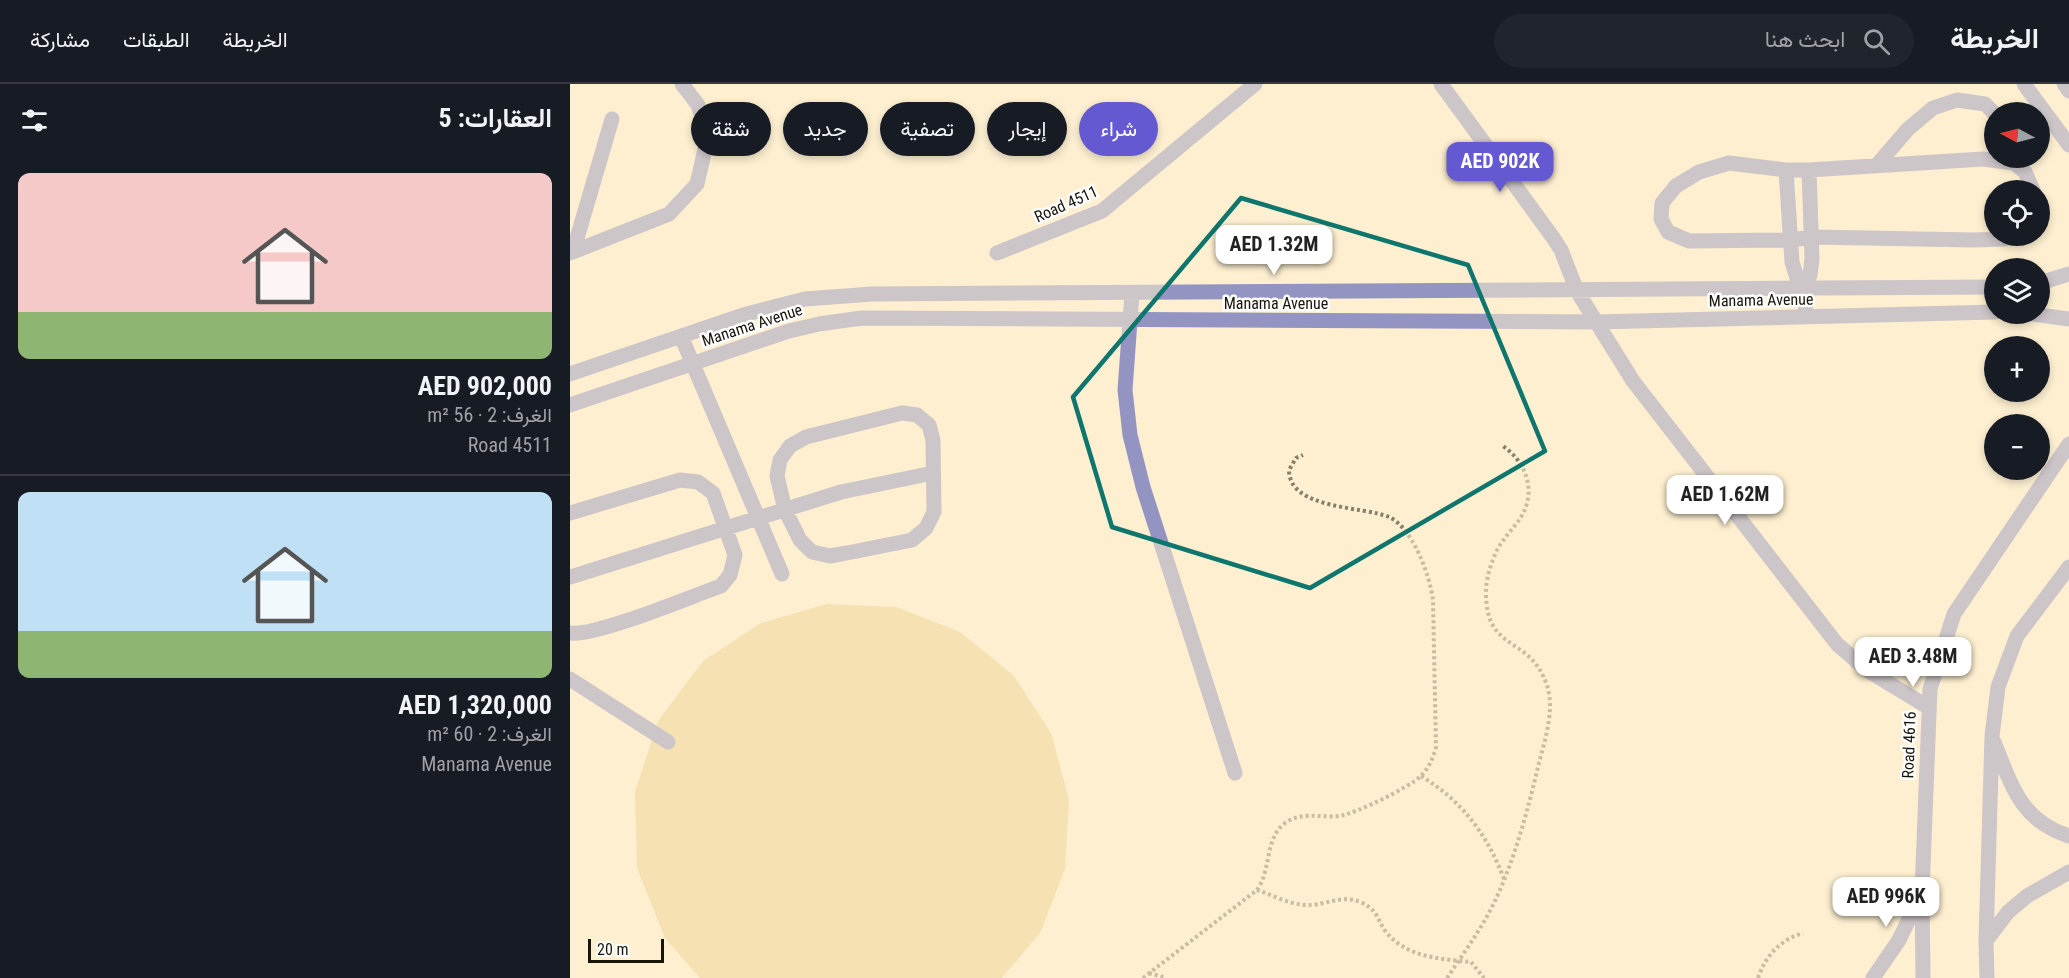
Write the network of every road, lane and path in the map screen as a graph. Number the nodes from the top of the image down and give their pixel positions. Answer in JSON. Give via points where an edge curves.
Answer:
{"nodes":[{"id":1,"x":682,"y":84,"type":"edge"},
{"id":2,"x":1255,"y":84,"type":"edge"},
{"id":3,"x":1441,"y":84,"type":"edge"},
{"id":4,"x":2024,"y":84,"type":"edge"},
{"id":5,"x":2064,"y":84,"type":"edge"},
{"id":6,"x":2069,"y":91,"type":"edge"},
{"id":7,"x":1984,"y":104,"type":"edge"},
{"id":8,"x":612,"y":119,"type":"dead end"},
{"id":9,"x":2069,"y":145,"type":"edge"},
{"id":10,"x":1984,"y":159,"type":"edge"},
{"id":11,"x":1876,"y":165,"type":"junction"},
{"id":12,"x":1786,"y":170,"type":"junction"},
{"id":13,"x":1809,"y":170,"type":"junction"},
{"id":14,"x":1812,"y":237,"type":"junction"},
{"id":15,"x":1792,"y":240,"type":"junction"},
{"id":16,"x":1984,"y":240,"type":"edge"},
{"id":17,"x":572,"y":252,"type":"edge"},
{"id":18,"x":996,"y":253,"type":"dead end"},
{"id":19,"x":2069,"y":274,"type":"edge"},
{"id":20,"x":2050,"y":280,"type":"edge"},
{"id":21,"x":1984,"y":287,"type":"edge"},
{"id":22,"x":1804,"y":289,"type":"junction"},
{"id":23,"x":1577,"y":291,"type":"junction"},
{"id":24,"x":1132,"y":293,"type":"junction"},
{"id":25,"x":1984,"y":312,"type":"edge"},
{"id":26,"x":1806,"y":317,"type":"junction"},
{"id":27,"x":2050,"y":317,"type":"edge"},
{"id":28,"x":1129,"y":320,"type":"junction"},
{"id":29,"x":2069,"y":320,"type":"edge"},
{"id":30,"x":1596,"y":322,"type":"junction"},
{"id":31,"x":681,"y":336,"type":"junction"},
{"id":32,"x":692,"y":364,"type":"junction"},
{"id":33,"x":570,"y":374,"type":"edge"},
{"id":34,"x":570,"y":405,"type":"edge"},
{"id":35,"x":2069,"y":444,"type":"edge"},
{"id":36,"x":1503,"y":446,"type":"dead end"},
{"id":37,"x":1303,"y":455,"type":"dead end"},
{"id":38,"x":933,"y":473,"type":"junction"},
{"id":39,"x":785,"y":510,"type":"junction"},
{"id":40,"x":570,"y":513,"type":"edge"},
{"id":41,"x":758,"y":518,"type":"junction"},
{"id":42,"x":726,"y":528,"type":"junction"},
{"id":43,"x":2069,"y":567,"type":"edge"},
{"id":44,"x":782,"y":574,"type":"dead end"},
{"id":45,"x":570,"y":577,"type":"edge"},
{"id":46,"x":570,"y":633,"type":"edge"},
{"id":47,"x":570,"y":679,"type":"edge"},
{"id":48,"x":1928,"y":707,"type":"junction"},
{"id":49,"x":1992,"y":736,"type":"junction"},
{"id":50,"x":668,"y":742,"type":"dead end"},
{"id":51,"x":1235,"y":773,"type":"dead end"},
{"id":52,"x":1421,"y":776,"type":"junction"},
{"id":53,"x":2069,"y":836,"type":"edge"},
{"id":54,"x":2069,"y":872,"type":"edge"},
{"id":55,"x":1504,"y":879,"type":"junction"},
{"id":56,"x":1257,"y":890,"type":"junction"},
{"id":57,"x":1922,"y":892,"type":"junction"},
{"id":58,"x":1803,"y":933,"type":"dead end"},
{"id":59,"x":1986,"y":941,"type":"junction"},
{"id":60,"x":1459,"y":961,"type":"junction"},
{"id":61,"x":1148,"y":973,"type":"junction"},
{"id":62,"x":1143,"y":978,"type":"edge"},
{"id":63,"x":1166,"y":978,"type":"edge"},
{"id":64,"x":1448,"y":978,"type":"edge"},
{"id":65,"x":1484,"y":978,"type":"edge"},
{"id":66,"x":1758,"y":978,"type":"edge"},
{"id":67,"x":1874,"y":978,"type":"edge"},
{"id":68,"x":1923,"y":978,"type":"edge"},
{"id":69,"x":1987,"y":978,"type":"edge"}],
"edges":[{"from":1,"to":17,"type":"street","via":[[698,105],[708,136],[697,184],[669,214]]},
{"from":2,"to":18,"type":"street","name":"Road 4511","via":[[1102,211]]},
{"from":3,"to":23,"type":"street","via":[[1554,238]]},
{"from":4,"to":9,"type":"street"},
{"from":5,"to":6,"type":"street"},
{"from":7,"to":11,"type":"street","via":[[1957,100],[1933,108]]},
{"from":8,"to":17,"type":"street"},
{"from":10,"to":11,"type":"street"},
{"from":11,"to":13,"type":"street"},
{"from":12,"to":13,"type":"street"},
{"from":12,"to":15,"type":"street"},
{"from":12,"to":15,"type":"street","via":[[1729,163],[1699,172],[1676,186],[1662,203],[1661,219],[1668,232],[1689,241]]},
{"from":13,"to":14,"type":"street"},
{"from":14,"to":15,"type":"street"},
{"from":14,"to":16,"type":"street"},
{"from":14,"to":22,"type":"street","via":[[1810,274]]},
{"from":15,"to":22,"type":"street","via":[[1792,262]]},
{"from":19,"to":20,"type":"street"},
{"from":21,"to":22,"type":"street","name":"Manama Avenue"},
{"from":22,"to":23,"type":"street","name":"Manama Avenue"},
{"from":22,"to":26,"type":"street"},
{"from":23,"to":24,"type":"street","name":"Manama Avenue"},
{"from":23,"to":30,"type":"street"},
{"from":24,"to":28,"type":"street"},
{"from":24,"to":31,"type":"street","name":"Manama Avenue","via":[[873,294],[805,299]]},
{"from":25,"to":26,"type":"street","name":"Manama Avenue"},
{"from":26,"to":30,"type":"street","name":"Manama Avenue"},
{"from":27,"to":29,"type":"street"},
{"from":28,"to":30,"type":"street","name":"Manama Avenue"},
{"from":28,"to":32,"type":"street","name":"Manama Avenue","via":[[862,318],[789,331]]},
{"from":28,"to":51,"type":"street","via":[[1125,390],[1130,435],[1143,487]]},
{"from":30,"to":48,"type":"street","via":[[1633,381],[1837,644],[1867,670]]},
{"from":31,"to":32,"type":"street"},
{"from":31,"to":33,"type":"street","name":"Manama Avenue"},
{"from":32,"to":34,"type":"street","name":"Manama Avenue"},
{"from":32,"to":41,"type":"street"},
{"from":35,"to":48,"type":"street","name":"Road 4616","via":[[1954,614]]},
{"from":36,"to":55,"type":"path","via":[[1519,459],[1529,491],[1522,515],[1492,561],[1487,609],[1499,635],[1538,666],[1550,705],[1530,800]]},
{"from":37,"to":52,"type":"path","via":[[1291,463],[1289,470],[1297,490],[1336,506],[1391,518],[1411,539],[1426,567],[1433,600],[1437,737],[1433,758]]},
{"from":38,"to":39,"type":"street","via":[[841,492]]},
{"from":38,"to":39,"type":"street","via":[[934,512],[926,528],[912,540],[830,556],[812,552],[800,540]]},
{"from":38,"to":39,"type":"street","via":[[929,425],[917,415],[902,413],[807,437],[790,446],[780,460],[777,476]]},
{"from":39,"to":41,"type":"street"},
{"from":40,"to":42,"type":"street","via":[[680,480],[698,482],[713,493]]},
{"from":41,"to":42,"type":"street"},
{"from":41,"to":44,"type":"street"},
{"from":42,"to":45,"type":"street"},
{"from":42,"to":46,"type":"street","via":[[735,555],[730,575],[721,586],[621,622]]},
{"from":43,"to":49,"type":"street","via":[[2017,636],[1998,687]]},
{"from":47,"to":50,"type":"street"},
{"from":48,"to":57,"type":"street","name":"Road 4616"},
{"from":49,"to":53,"type":"street","via":[[2027,812],[2052,831]]},
{"from":49,"to":59,"type":"street"},
{"from":52,"to":55,"type":"path","via":[[1468,813],[1496,856]]},
{"from":52,"to":56,"type":"path","via":[[1353,813],[1331,817],[1306,815],[1286,823],[1272,840],[1266,873]]},
{"from":54,"to":59,"type":"street","via":[[2021,901]]},
{"from":55,"to":60,"type":"path"},
{"from":56,"to":60,"type":"path","via":[[1306,905],[1337,899],[1360,902],[1377,914],[1386,931],[1408,949]]},
{"from":56,"to":61,"type":"path"},
{"from":57,"to":67,"type":"street","via":[[1899,940]]},
{"from":57,"to":68,"type":"street","name":"Road 4616"},
{"from":58,"to":66,"type":"path","via":[[1775,948]]},
{"from":59,"to":69,"type":"street"},
{"from":60,"to":64,"type":"path"},
{"from":60,"to":65,"type":"path","via":[[1472,962]]},
{"from":61,"to":62,"type":"path"},
{"from":61,"to":63,"type":"path"}]}
